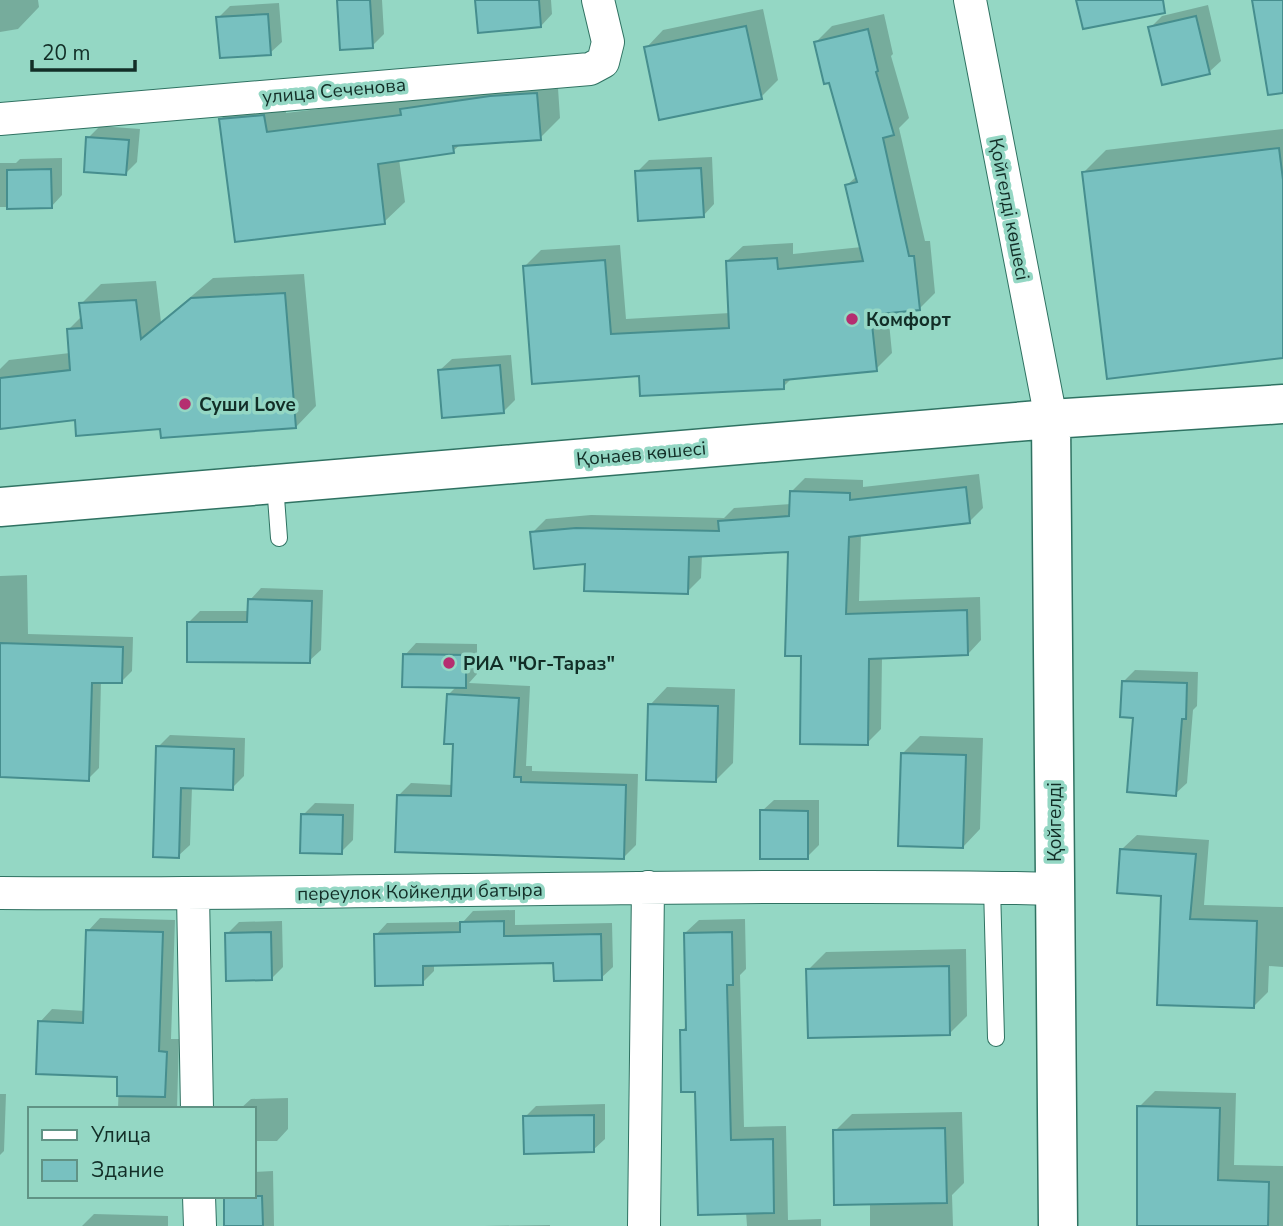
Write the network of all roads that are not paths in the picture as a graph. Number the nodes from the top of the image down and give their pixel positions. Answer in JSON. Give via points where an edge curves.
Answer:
{"nodes":[{"id":1,"x":598,"y":0,"type":"edge"},
{"id":2,"x":970,"y":0,"type":"edge"},
{"id":3,"x":0,"y":119,"type":"edge"},
{"id":4,"x":1283,"y":404,"type":"edge"},
{"id":5,"x":1051,"y":419,"type":"junction"},
{"id":6,"x":275,"y":484,"type":"junction"},
{"id":7,"x":0,"y":507,"type":"edge"},
{"id":8,"x":279,"y":538,"type":"dead end"},
{"id":9,"x":648,"y":887,"type":"junction"},
{"id":10,"x":992,"y":887,"type":"junction"},
{"id":11,"x":1054,"y":889,"type":"junction"},
{"id":12,"x":0,"y":893,"type":"edge"},
{"id":13,"x":193,"y":895,"type":"junction"},
{"id":14,"x":996,"y":1038,"type":"dead end"},
{"id":15,"x":197,"y":1107,"type":"edge"},
{"id":16,"x":199,"y":1198,"type":"edge"},
{"id":17,"x":200,"y":1226,"type":"edge"},
{"id":18,"x":645,"y":1226,"type":"edge"},
{"id":19,"x":1058,"y":1226,"type":"edge"}],
"edges":[{"from":1,"to":3,"type":"street","name":"улица Сеченова","via":[[608,42],[603,62],[590,69]]},
{"from":2,"to":5,"type":"street","name":"Қойгелді көшесі"},
{"from":4,"to":5,"type":"main road","name":"Қонаев көшесі"},
{"from":5,"to":6,"type":"main road","name":"Қонаев көшесі"},
{"from":5,"to":11,"type":"main road","name":"Қойгелді"},
{"from":6,"to":7,"type":"main road","name":"Қонаев көшесі"},
{"from":6,"to":8,"type":"lane"},
{"from":9,"to":10,"type":"street","name":"переулок Койкелди батыра"},
{"from":9,"to":13,"type":"street","name":"переулок Койкелди батыра"},
{"from":9,"to":18,"type":"street"},
{"from":10,"to":11,"type":"street","name":"переулок Койкелди батыра"},
{"from":10,"to":14,"type":"lane"},
{"from":11,"to":19,"type":"main road","name":"Қойгелді"},
{"from":12,"to":13,"type":"street","name":"переулок Койкелди батыра"},
{"from":13,"to":15,"type":"street"},
{"from":16,"to":17,"type":"street"}]}
